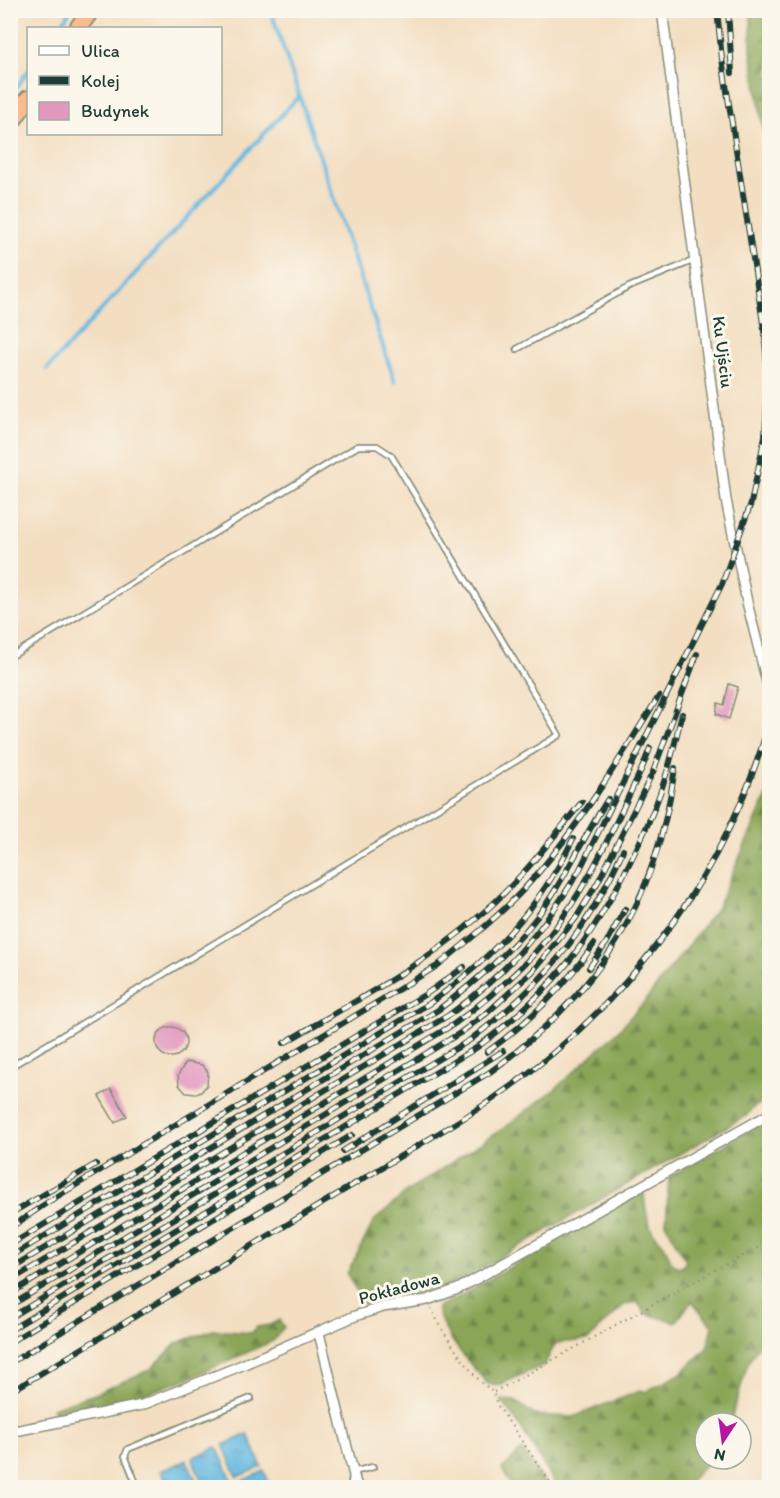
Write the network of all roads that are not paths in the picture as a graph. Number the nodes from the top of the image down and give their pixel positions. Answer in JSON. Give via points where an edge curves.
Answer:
{"nodes":[{"id":1,"x":91,"y":10,"type":"edge"},
{"id":2,"x":662,"y":10,"type":"edge"},
{"id":3,"x":79,"y":27,"type":"edge"},
{"id":4,"x":27,"y":100,"type":"edge"},
{"id":5,"x":10,"y":124,"type":"edge"},
{"id":6,"x":695,"y":260,"type":"junction"},
{"id":7,"x":517,"y":350,"type":"dead end"},
{"id":8,"x":10,"y":657,"type":"edge"},
{"id":9,"x":770,"y":694,"type":"edge"},
{"id":10,"x":10,"y":1067,"type":"edge"},
{"id":11,"x":770,"y":1114,"type":"edge"},
{"id":12,"x":319,"y":1334,"type":"junction"},
{"id":13,"x":251,"y":1398,"type":"dead end"},
{"id":14,"x":10,"y":1432,"type":"edge"},
{"id":15,"x":373,"y":1467,"type":"dead end"},
{"id":16,"x":353,"y":1472,"type":"junction"},
{"id":17,"x":138,"y":1488,"type":"edge"},
{"id":18,"x":350,"y":1488,"type":"edge"},
{"id":19,"x":357,"y":1488,"type":"edge"}],
"edges":[{"from":1,"to":3,"type":"highway"},
{"from":2,"to":6,"type":"street","name":"Ku Ujściu"},
{"from":4,"to":5,"type":"highway"},
{"from":6,"to":7,"type":"lane","via":[[629,287]]},
{"from":6,"to":9,"type":"street","name":"Ku Ujściu","via":[[726,500]]},
{"from":8,"to":10,"type":"lane","via":[[357,446],[376,446],[391,455],[559,735]]},
{"from":11,"to":12,"type":"street","name":"Pokładowa","via":[[458,1289],[427,1300],[383,1306]]},
{"from":12,"to":14,"type":"street","name":"Pokładowa","via":[[142,1405]]},
{"from":12,"to":16,"type":"street"},
{"from":13,"to":17,"type":"lane","via":[[128,1449],[125,1456]]},
{"from":15,"to":16,"type":"lane"},
{"from":16,"to":18,"type":"lane"},
{"from":16,"to":19,"type":"street"}]}
